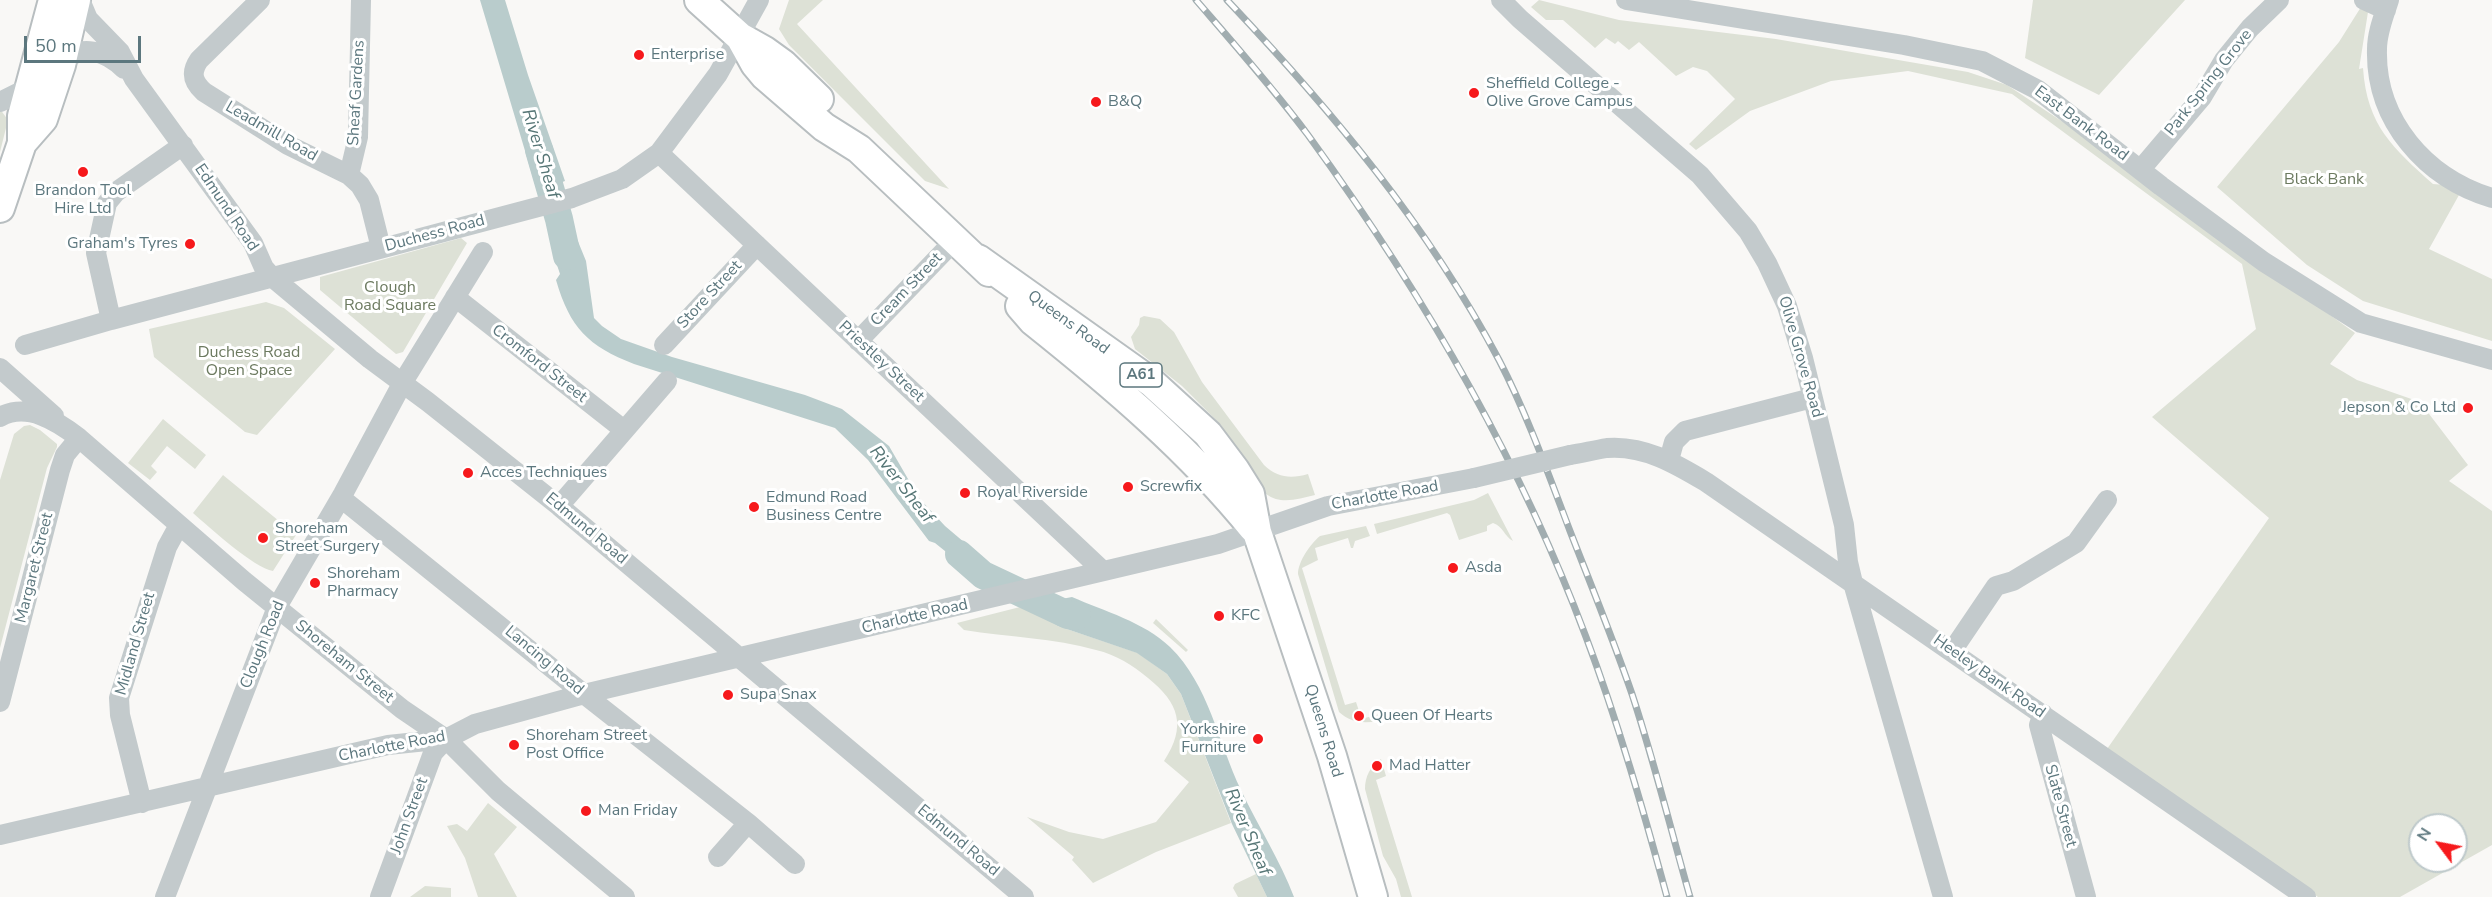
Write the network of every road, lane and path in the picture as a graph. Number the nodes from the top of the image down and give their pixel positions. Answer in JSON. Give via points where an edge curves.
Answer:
{"nodes":[{"id":1,"x":53,"y":0,"type":"edge"},
{"id":2,"x":78,"y":0,"type":"edge"},
{"id":3,"x":260,"y":0,"type":"edge"},
{"id":4,"x":361,"y":0,"type":"edge"},
{"id":5,"x":699,"y":0,"type":"edge"},
{"id":6,"x":759,"y":0,"type":"edge"},
{"id":7,"x":1501,"y":0,"type":"edge"},
{"id":8,"x":1515,"y":0,"type":"edge"},
{"id":9,"x":1626,"y":0,"type":"edge"},
{"id":10,"x":2279,"y":0,"type":"edge"},
{"id":11,"x":2364,"y":0,"type":"edge"},
{"id":12,"x":2388,"y":5,"type":"edge"},
{"id":13,"x":1520,"y":19,"type":"junction"},
{"id":14,"x":740,"y":37,"type":"junction"},
{"id":15,"x":61,"y":65,"type":"junction"},
{"id":16,"x":134,"y":79,"type":"junction"},
{"id":17,"x":30,"y":87,"type":"junction"},
{"id":18,"x":0,"y":102,"type":"edge"},
{"id":19,"x":22,"y":143,"type":"junction"},
{"id":20,"x":183,"y":145,"type":"junction"},
{"id":21,"x":659,"y":153,"type":"junction"},
{"id":22,"x":2141,"y":169,"type":"junction"},
{"id":23,"x":350,"y":175,"type":"junction"},
{"id":24,"x":2492,"y":198,"type":"edge"},
{"id":25,"x":0,"y":208,"type":"edge"},
{"id":26,"x":956,"y":239,"type":"junction"},
{"id":27,"x":757,"y":245,"type":"junction"},
{"id":28,"x":381,"y":248,"type":"junction"},
{"id":29,"x":483,"y":252,"type":"dead end"},
{"id":30,"x":272,"y":277,"type":"junction"},
{"id":31,"x":454,"y":297,"type":"junction"},
{"id":32,"x":111,"y":320,"type":"junction"},
{"id":33,"x":858,"y":340,"type":"junction"},
{"id":34,"x":25,"y":345,"type":"dead end"},
{"id":35,"x":664,"y":345,"type":"dead end"},
{"id":36,"x":2492,"y":360,"type":"edge"},
{"id":37,"x":0,"y":368,"type":"edge"},
{"id":38,"x":667,"y":381,"type":"dead end"},
{"id":39,"x":403,"y":382,"type":"junction"},
{"id":40,"x":1812,"y":398,"type":"junction"},
{"id":41,"x":0,"y":417,"type":"edge"},
{"id":42,"x":63,"y":426,"type":"junction"},
{"id":43,"x":624,"y":430,"type":"junction"},
{"id":44,"x":79,"y":438,"type":"junction"},
{"id":45,"x":1669,"y":460,"type":"junction"},
{"id":46,"x":341,"y":498,"type":"junction"},
{"id":47,"x":2106,"y":500,"type":"dead end"},
{"id":48,"x":559,"y":506,"type":"junction"},
{"id":49,"x":179,"y":525,"type":"junction"},
{"id":50,"x":1257,"y":532,"type":"junction"},
{"id":51,"x":1103,"y":571,"type":"junction"},
{"id":52,"x":1853,"y":583,"type":"junction"},
{"id":53,"x":277,"y":607,"type":"junction"},
{"id":54,"x":1897,"y":613,"type":"junction"},
{"id":55,"x":1869,"y":641,"type":"junction"},
{"id":56,"x":1952,"y":651,"type":"junction"},
{"id":57,"x":741,"y":658,"type":"junction"},
{"id":58,"x":584,"y":694,"type":"junction"},
{"id":59,"x":0,"y":702,"type":"edge"},
{"id":60,"x":2043,"y":714,"type":"junction"},
{"id":61,"x":446,"y":739,"type":"junction"},
{"id":62,"x":206,"y":789,"type":"junction"},
{"id":63,"x":142,"y":803,"type":"junction"},
{"id":64,"x":748,"y":823,"type":"junction"},
{"id":65,"x":0,"y":835,"type":"edge"},
{"id":66,"x":718,"y":857,"type":"dead end"},
{"id":67,"x":795,"y":864,"type":"dead end"},
{"id":68,"x":169,"y":896,"type":"edge"},
{"id":69,"x":380,"y":897,"type":"edge"},
{"id":70,"x":625,"y":897,"type":"edge"},
{"id":71,"x":1024,"y":897,"type":"edge"},
{"id":72,"x":1373,"y":897,"type":"edge"},
{"id":73,"x":1943,"y":897,"type":"edge"},
{"id":74,"x":2086,"y":897,"type":"edge"},
{"id":75,"x":2306,"y":897,"type":"edge"}],
"edges":[{"from":1,"to":17,"type":"highway"},
{"from":2,"to":15,"type":"highway"},
{"from":2,"to":16,"type":"street","name":"Edmund Road","via":[[88,19],[120,52]]},
{"from":3,"to":23,"type":"street","name":"Leadmill Road","via":[[199,60],[193,72],[196,85],[288,145]]},
{"from":4,"to":23,"type":"street","name":"Sheaf Gardens","via":[[358,136]]},
{"from":5,"to":14,"type":"highway","name":"Queens Road","number":"A61"},
{"from":6,"to":14,"type":"street","name":"Duchess Road"},
{"from":7,"to":13,"type":"street","name":"Olive Grove Road"},
{"from":8,"to":13,"type":"street"},
{"from":9,"to":22,"type":"street","name":"East Bank Road","via":[[1982,61],[2038,90]]},
{"from":10,"to":22,"type":"street","name":"Park Spring Grove","via":[[2250,28],[2224,60],[2202,97]]},
{"from":11,"to":12,"type":"street"},
{"from":12,"to":24,"type":"street","via":[[2379,27],[2378,70],[2382,96],[2398,130],[2429,164],[2458,186]]},
{"from":13,"to":40,"type":"street","name":"Olive Grove Road","via":[[1700,175],[1748,231],[1787,306]]},
{"from":14,"to":21,"type":"street","name":"Duchess Road","via":[[718,74]]},
{"from":14,"to":26,"type":"highway","name":"Queens Road","number":"A61","via":[[783,64],[838,117],[859,149]]},
{"from":15,"to":16,"type":"street","name":"Edmund Road","via":[[78,53],[98,51],[113,58]]},
{"from":15,"to":19,"type":"highway","via":[[43,118]]},
{"from":16,"to":20,"type":"street","name":"Edmund Road"},
{"from":17,"to":18,"type":"street"},
{"from":17,"to":19,"type":"highway","via":[[22,116]]},
{"from":19,"to":25,"type":"highway"},
{"from":20,"to":30,"type":"street","name":"Edmund Road","via":[[254,243]]},
{"from":20,"to":32,"type":"street","via":[[116,192],[107,203],[96,253]]},
{"from":21,"to":27,"type":"street","name":"Priestley Street"},
{"from":21,"to":28,"type":"street","name":"Duchess Road","via":[[622,178],[572,198]]},
{"from":22,"to":36,"type":"street","name":"East Bank Road","via":[[2264,262],[2361,323]]},
{"from":23,"to":28,"type":"street","via":[[369,200]]},
{"from":26,"to":33,"type":"street","name":"Cream Street"},
{"from":26,"to":50,"type":"highway","name":"Queens Road","number":"A61","via":[[978,259],[1150,382],[1208,434],[1250,494]]},
{"from":27,"to":33,"type":"street","name":"Priestley Street"},
{"from":27,"to":35,"type":"street","name":"Store Street"},
{"from":28,"to":30,"type":"street","name":"Duchess Road"},
{"from":29,"to":31,"type":"street","name":"Clough Road"},
{"from":30,"to":32,"type":"street","name":"Duchess Road"},
{"from":30,"to":39,"type":"street","name":"Edmund Road"},
{"from":31,"to":39,"type":"street","name":"Clough Road"},
{"from":31,"to":43,"type":"street","name":"Cromford Street"},
{"from":32,"to":34,"type":"street","name":"Duchess Road"},
{"from":33,"to":51,"type":"street","name":"Priestley Street"},
{"from":37,"to":42,"type":"street","name":"Shoreham Street"},
{"from":38,"to":43,"type":"street"},
{"from":39,"to":46,"type":"street","name":"Clough Road"},
{"from":39,"to":48,"type":"street","name":"Edmund Road"},
{"from":40,"to":45,"type":"street","via":[[1685,431],[1674,442]]},
{"from":40,"to":52,"type":"street","name":"Olive Grove Road","via":[[1844,525]]},
{"from":41,"to":42,"type":"street","name":"Shoreham Street","via":[[8,412],[26,411]]},
{"from":42,"to":44,"type":"street","name":"Shoreham Street"},
{"from":43,"to":48,"type":"street"},
{"from":44,"to":49,"type":"street","name":"Shoreham Street"},
{"from":44,"to":59,"type":"street","name":"Margaret Street","via":[[65,455],[60,470]]},
{"from":45,"to":50,"type":"street","name":"Charlotte Road","bridge":true,"via":[[1616,448],[1570,455],[1328,506]]},
{"from":45,"to":52,"type":"street","name":"Heeley Bank Road"},
{"from":46,"to":53,"type":"street","name":"Clough Road"},
{"from":46,"to":58,"type":"street","name":"Lancing Road"},
{"from":47,"to":56,"type":"street","via":[[2076,543],[2013,581],[1996,586]]},
{"from":48,"to":57,"type":"street","name":"Edmund Road"},
{"from":49,"to":53,"type":"street","name":"Shoreham Street"},
{"from":49,"to":63,"type":"street","name":"Midland Street","via":[[167,547],[119,698]]},
{"from":50,"to":51,"type":"street","name":"Charlotte Road"},
{"from":50,"to":72,"type":"highway","name":"Queens Road","number":"A61","via":[[1325,735]]},
{"from":51,"to":57,"type":"street","name":"Charlotte Road"},
{"from":52,"to":54,"type":"street","name":"Heeley Bank Road"},
{"from":52,"to":55,"type":"street","name":"Olive Grove Road"},
{"from":53,"to":61,"type":"street","name":"Shoreham Street","via":[[402,709]]},
{"from":53,"to":62,"type":"street","name":"Clough Road"},
{"from":54,"to":55,"type":"street","via":[[1880,614],[1874,620]]},
{"from":54,"to":56,"type":"street","name":"Heeley Bank Road"},
{"from":55,"to":73,"type":"street","name":"Olive Grove Road"},
{"from":56,"to":60,"type":"street","name":"Heeley Bank Road"},
{"from":57,"to":58,"type":"street","name":"Charlotte Road"},
{"from":57,"to":71,"type":"street","name":"Edmund Road"},
{"from":58,"to":61,"type":"street","name":"Charlotte Road","via":[[475,724]]},
{"from":58,"to":64,"type":"street","name":"Lancing Road"},
{"from":60,"to":74,"type":"street","name":"Slate Street","via":[[2039,725]]},
{"from":60,"to":75,"type":"street","name":"Heeley Bank Road"},
{"from":61,"to":62,"type":"street","name":"Charlotte Road","via":[[417,740],[363,751]]},
{"from":61,"to":69,"type":"street","name":"John Street","via":[[433,753]]},
{"from":61,"to":70,"type":"street","name":"Shoreham Street","via":[[498,791]]},
{"from":62,"to":63,"type":"street","name":"Charlotte Road"},
{"from":62,"to":68,"type":"street","name":"Clough Road"},
{"from":63,"to":65,"type":"street","name":"Charlotte Road"},
{"from":64,"to":66,"type":"street"},
{"from":64,"to":67,"type":"street","name":"Lancing Road"}]}
